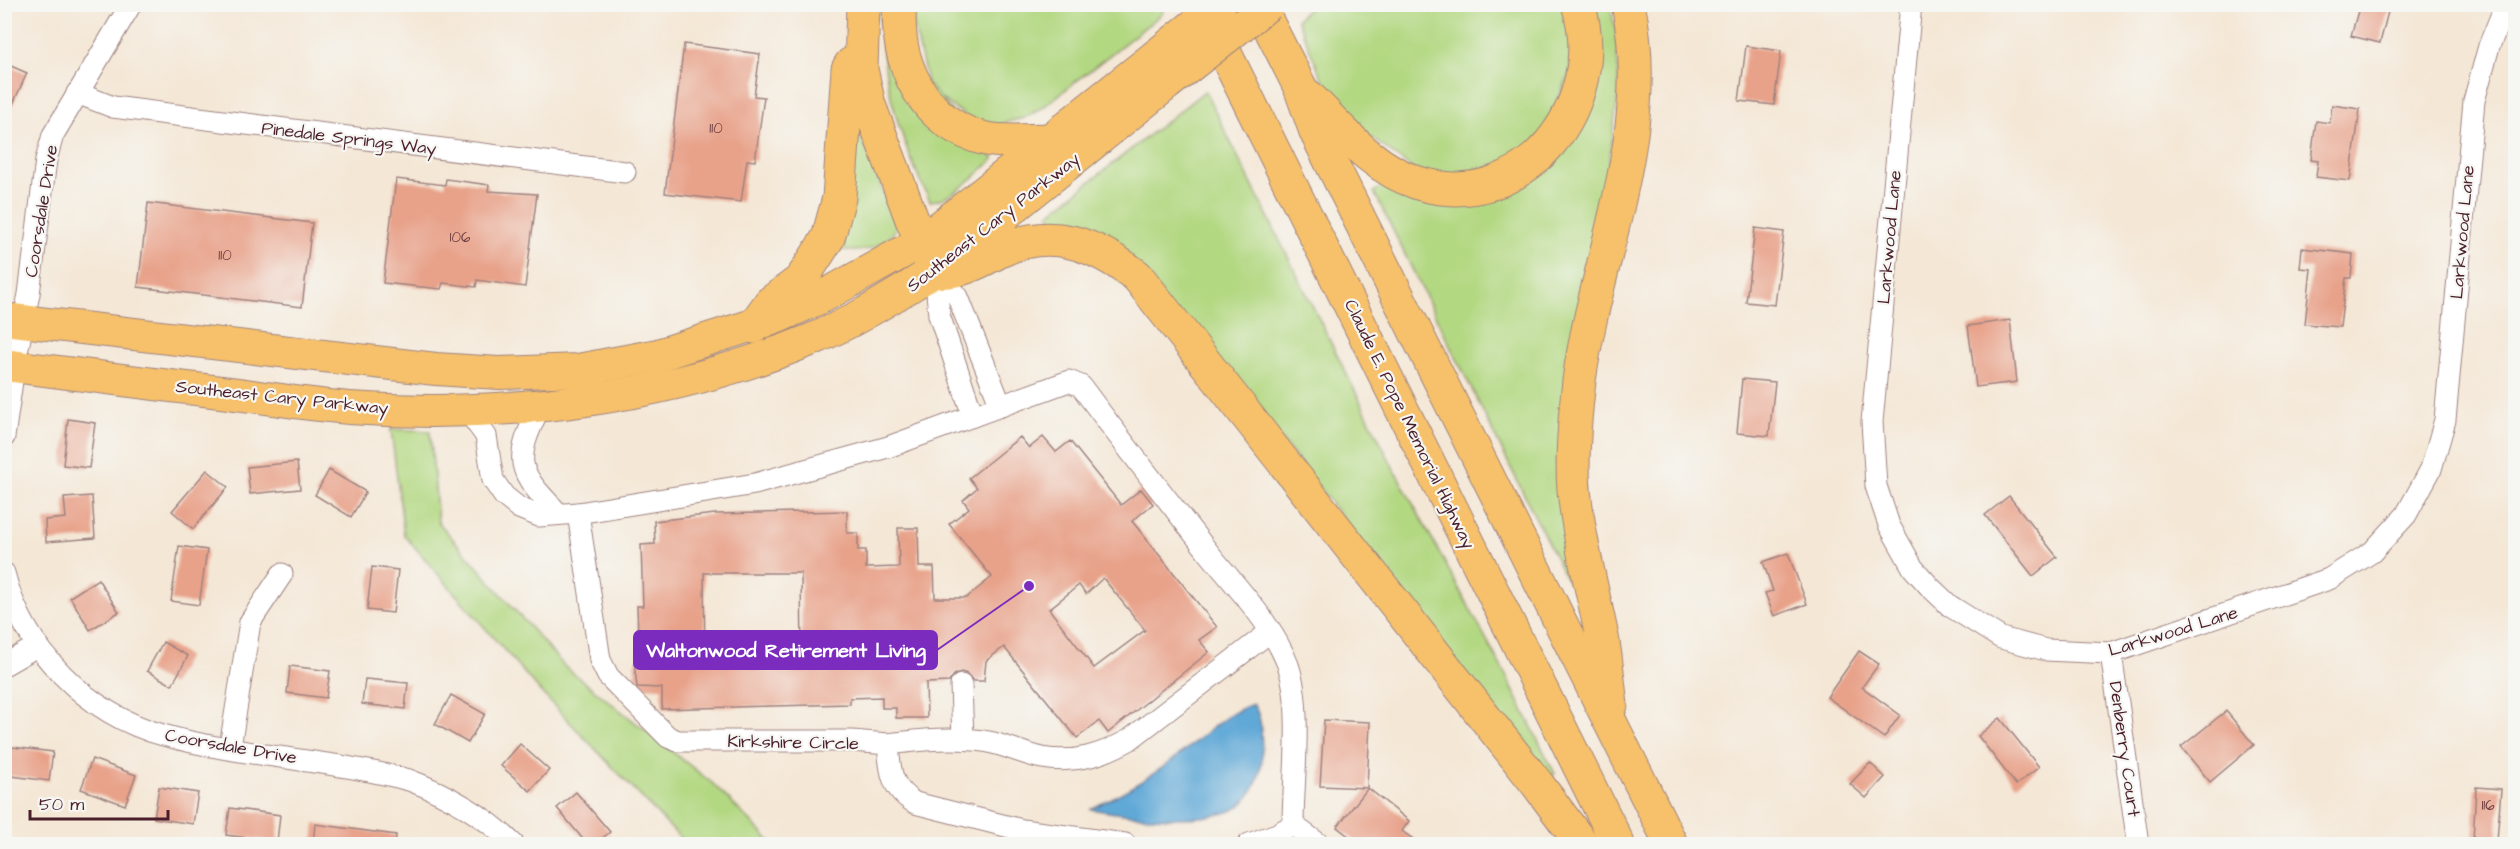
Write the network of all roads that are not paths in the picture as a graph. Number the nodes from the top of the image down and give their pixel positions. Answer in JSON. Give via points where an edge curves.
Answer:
{"nodes":[{"id":1,"x":130,"y":4,"type":"edge"},
{"id":2,"x":863,"y":4,"type":"edge"},
{"id":3,"x":900,"y":4,"type":"edge"},
{"id":4,"x":1201,"y":4,"type":"edge"},
{"id":5,"x":1220,"y":4,"type":"edge"},
{"id":6,"x":1258,"y":4,"type":"edge"},
{"id":7,"x":1269,"y":4,"type":"edge"},
{"id":8,"x":1578,"y":4,"type":"edge"},
{"id":9,"x":1628,"y":4,"type":"edge"},
{"id":10,"x":1911,"y":4,"type":"edge"},
{"id":11,"x":2506,"y":4,"type":"edge"},
{"id":12,"x":860,"y":47,"type":"junction"},
{"id":13,"x":1160,"y":71,"type":"junction"},
{"id":14,"x":1300,"y":87,"type":"junction"},
{"id":15,"x":77,"y":93,"type":"junction"},
{"id":16,"x":1050,"y":140,"type":"junction"},
{"id":17,"x":625,"y":172,"type":"dead end"},
{"id":18,"x":921,"y":242,"type":"junction"},
{"id":19,"x":934,"y":271,"type":"junction"},
{"id":20,"x":14,"y":320,"type":"edge"},
{"id":21,"x":753,"y":327,"type":"junction"},
{"id":22,"x":9,"y":366,"type":"edge"},
{"id":23,"x":540,"y":406,"type":"junction"},
{"id":24,"x":1001,"y":406,"type":"junction"},
{"id":25,"x":467,"y":410,"type":"junction"},
{"id":26,"x":973,"y":416,"type":"junction"},
{"id":27,"x":4,"y":437,"type":"edge"},
{"id":28,"x":568,"y":514,"type":"junction"},
{"id":29,"x":4,"y":573,"type":"edge"},
{"id":30,"x":282,"y":574,"type":"dead end"},
{"id":31,"x":1271,"y":631,"type":"junction"},
{"id":32,"x":37,"y":646,"type":"junction"},
{"id":33,"x":2111,"y":652,"type":"junction"},
{"id":34,"x":4,"y":665,"type":"edge"},
{"id":35,"x":961,"y":685,"type":"dead end"},
{"id":36,"x":1614,"y":730,"type":"junction"},
{"id":37,"x":963,"y":739,"type":"junction"},
{"id":38,"x":888,"y":744,"type":"junction"},
{"id":39,"x":230,"y":747,"type":"junction"},
{"id":40,"x":1293,"y":825,"type":"junction"},
{"id":41,"x":513,"y":844,"type":"edge"},
{"id":42,"x":1125,"y":844,"type":"edge"},
{"id":43,"x":1249,"y":844,"type":"edge"},
{"id":44,"x":1319,"y":844,"type":"edge"},
{"id":45,"x":1582,"y":844,"type":"edge"},
{"id":46,"x":1618,"y":844,"type":"edge"},
{"id":47,"x":1671,"y":844,"type":"edge"},
{"id":48,"x":2138,"y":844,"type":"edge"}],
"edges":[{"from":1,"to":15,"type":"street","name":"Coorsdale Drive"},
{"from":2,"to":12,"type":"highway"},
{"from":3,"to":16,"type":"highway","via":[[904,58],[915,88],[937,113],[964,131],[986,138]]},
{"from":4,"to":46,"type":"highway","name":"Claude E. Pope Memorial Highway"},
{"from":5,"to":13,"type":"main road","name":"Southeast Cary Parkway","bridge":true},
{"from":6,"to":14,"type":"highway"},
{"from":7,"to":13,"type":"main road","name":"Southeast Cary Parkway","bridge":true},
{"from":8,"to":14,"type":"highway","via":[[1585,38],[1584,65],[1580,90],[1568,120],[1549,145],[1524,166],[1480,185],[1433,186],[1396,174],[1356,146]]},
{"from":9,"to":36,"type":"highway","via":[[1637,73],[1630,133],[1579,381],[1574,488],[1602,638]]},
{"from":10,"to":33,"type":"street","name":"Larkwood Lane","via":[[1872,422],[1876,486],[1889,525],[1913,568],[1958,611],[2001,638],[2024,645],[2046,650]]},
{"from":11,"to":33,"type":"street","name":"Larkwood Lane","via":[[2474,101],[2445,420],[2431,469],[2406,515],[2372,552],[2329,579]]},
{"from":12,"to":18,"type":"highway","via":[[869,105]]},
{"from":12,"to":21,"type":"highway","via":[[848,69],[840,189],[828,238],[801,280],[770,303]]},
{"from":13,"to":16,"type":"main road","name":"Southeast Cary Parkway"},
{"from":13,"to":19,"type":"main road","name":"Southeast Cary Parkway"},
{"from":14,"to":36,"type":"highway","via":[[1322,143]]},
{"from":15,"to":17,"type":"street","name":"Pinedale Springs Way","via":[[124,109]]},
{"from":15,"to":20,"type":"street","name":"Coorsdale Drive","via":[[53,135],[46,160]]},
{"from":16,"to":18,"type":"main road","name":"Southeast Cary Parkway"},
{"from":18,"to":19,"type":"highway"},
{"from":18,"to":21,"type":"main road","name":"Southeast Cary Parkway","via":[[822,297]]},
{"from":19,"to":23,"type":"main road","name":"Southeast Cary Parkway","via":[[884,303],[814,339],[743,366],[655,388]]},
{"from":19,"to":24,"type":"street","via":[[958,297]]},
{"from":19,"to":26,"type":"street","via":[[939,315]]},
{"from":19,"to":45,"type":"highway","via":[[959,270],[1027,242],[1061,239],[1111,256],[1137,276]]},
{"from":20,"to":21,"type":"main road","name":"Southeast Cary Parkway","via":[[499,374],[578,370],[619,363]]},
{"from":20,"to":22,"type":"street","name":"Coorsdale Drive"},
{"from":22,"to":25,"type":"main road","name":"Southeast Cary Parkway","via":[[349,408]]},
{"from":22,"to":27,"type":"street","name":"Coorsdale Drive"},
{"from":23,"to":25,"type":"main road","name":"Southeast Cary Parkway"},
{"from":23,"to":28,"type":"street","via":[[522,452],[523,470],[530,484]]},
{"from":24,"to":26,"type":"street"},
{"from":24,"to":31,"type":"street","via":[[1069,381],[1081,386]]},
{"from":25,"to":28,"type":"street","via":[[486,436],[493,480],[504,496],[539,516]]},
{"from":26,"to":28,"type":"street","via":[[888,447],[755,484]]},
{"from":28,"to":38,"type":"street","name":"Kirkshire Circle","via":[[600,660],[608,676],[668,737],[678,741]]},
{"from":29,"to":32,"type":"street","name":"Coorsdale Drive","via":[[23,623]]},
{"from":30,"to":39,"type":"street","via":[[250,622]]},
{"from":31,"to":37,"type":"street","name":"Kirkshire Circle","via":[[1129,740],[1109,751],[1065,760]]},
{"from":31,"to":40,"type":"street","via":[[1293,684]]},
{"from":32,"to":34,"type":"street"},
{"from":32,"to":39,"type":"street","name":"Coorsdale Drive","via":[[66,679],[110,712],[163,735]]},
{"from":33,"to":48,"type":"street","name":"Denberry Court"},
{"from":35,"to":37,"type":"street"},
{"from":36,"to":47,"type":"highway"},
{"from":37,"to":38,"type":"street","name":"Kirkshire Circle"},
{"from":38,"to":42,"type":"street","via":[[894,784],[915,803],[1022,830]]},
{"from":39,"to":41,"type":"street","name":"Coorsdale Drive","via":[[409,780],[472,810]]},
{"from":40,"to":43,"type":"street"},
{"from":40,"to":44,"type":"street"}]}
